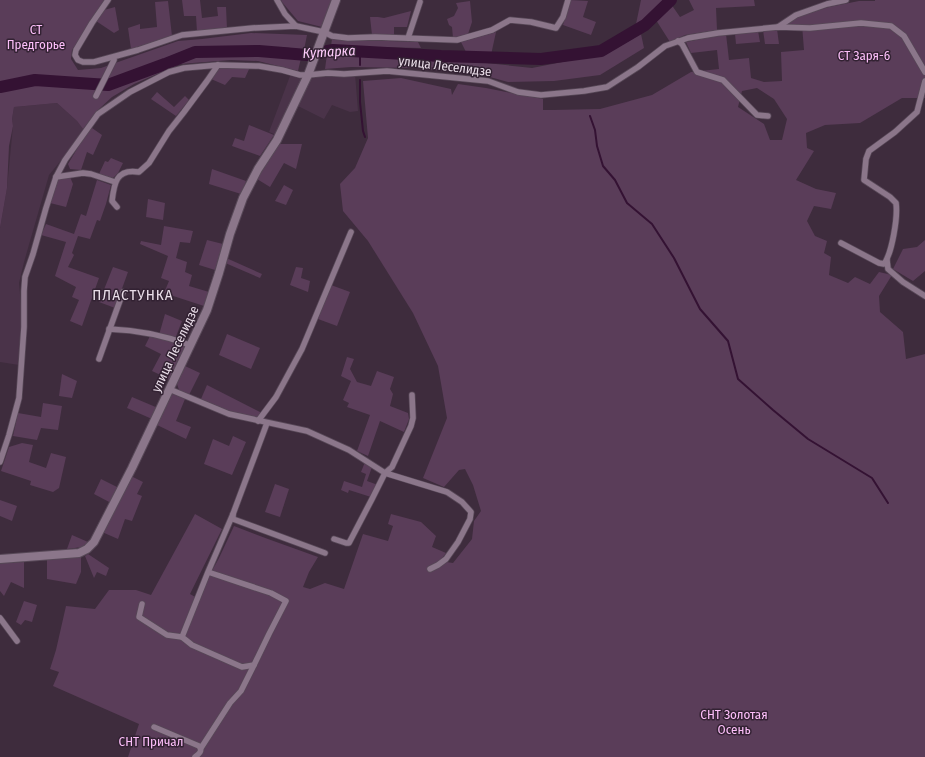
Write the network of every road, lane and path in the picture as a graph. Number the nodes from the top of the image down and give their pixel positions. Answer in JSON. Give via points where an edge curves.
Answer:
{"nodes":[{"id":1,"x":108,"y":0,"type":"edge"},
{"id":2,"x":277,"y":0,"type":"edge"},
{"id":3,"x":336,"y":0,"type":"edge"},
{"id":4,"x":568,"y":0,"type":"edge"},
{"id":5,"x":846,"y":0,"type":"edge"},
{"id":6,"x":420,"y":2,"type":"dead end"},
{"id":7,"x":296,"y":26,"type":"junction"},
{"id":8,"x":778,"y":27,"type":"junction"},
{"id":9,"x":323,"y":36,"type":"junction"},
{"id":10,"x":408,"y":38,"type":"junction"},
{"id":11,"x":678,"y":41,"type":"junction"},
{"id":12,"x":114,"y":60,"type":"dead end"},
{"id":13,"x":218,"y":65,"type":"junction"},
{"id":14,"x":309,"y":72,"type":"junction"},
{"id":15,"x":925,"y":72,"type":"edge"},
{"id":16,"x":925,"y":81,"type":"edge"},
{"id":17,"x":96,"y":96,"type":"dead end"},
{"id":18,"x":768,"y":116,"type":"dead end"},
{"id":19,"x":56,"y":177,"type":"junction"},
{"id":20,"x":115,"y":182,"type":"junction"},
{"id":21,"x":117,"y":208,"type":"dead end"},
{"id":22,"x":351,"y":232,"type":"dead end"},
{"id":23,"x":841,"y":242,"type":"dead end"},
{"id":24,"x":887,"y":260,"type":"junction"},
{"id":25,"x":123,"y":292,"type":"dead end"},
{"id":26,"x":925,"y":296,"type":"edge"},
{"id":27,"x":109,"y":329,"type":"junction"},
{"id":28,"x":190,"y":345,"type":"junction"},
{"id":29,"x":98,"y":359,"type":"dead end"},
{"id":30,"x":169,"y":389,"type":"junction"},
{"id":31,"x":412,"y":395,"type":"dead end"},
{"id":32,"x":258,"y":421,"type":"junction"},
{"id":33,"x":267,"y":423,"type":"junction"},
{"id":34,"x":0,"y":462,"type":"edge"},
{"id":35,"x":385,"y":473,"type":"junction"},
{"id":36,"x":233,"y":514,"type":"junction"},
{"id":37,"x":334,"y":539,"type":"dead end"},
{"id":38,"x":325,"y":553,"type":"dead end"},
{"id":39,"x":0,"y":560,"type":"edge"},
{"id":40,"x":430,"y":569,"type":"dead end"},
{"id":41,"x":208,"y":572,"type":"junction"},
{"id":42,"x":142,"y":604,"type":"dead end"},
{"id":43,"x":0,"y":618,"type":"edge"},
{"id":44,"x":182,"y":637,"type":"junction"},
{"id":45,"x":17,"y":642,"type":"dead end"},
{"id":46,"x":254,"y":665,"type":"junction"},
{"id":47,"x":154,"y":727,"type":"dead end"},
{"id":48,"x":201,"y":748,"type":"junction"},
{"id":49,"x":195,"y":757,"type":"edge"}],
"edges":[{"from":1,"to":7,"type":"street","name":"улица Леселидзе","via":[[76,50],[78,60],[94,62],[182,35]]},
{"from":2,"to":7,"type":"street"},
{"from":3,"to":9,"type":"street"},
{"from":4,"to":10,"type":"street","name":"улица Леселидзе","via":[[563,17],[556,28],[510,20],[492,30],[457,40]]},
{"from":5,"to":8,"type":"street","name":"улица Леселидзе","via":[[796,15]]},
{"from":6,"to":10,"type":"street"},
{"from":7,"to":9,"type":"street","name":"улица Леселидзе"},
{"from":8,"to":11,"type":"street","name":"улица Леселидзе","via":[[718,33]]},
{"from":8,"to":15,"type":"street","name":"улица Леселидзе","via":[[810,28],[861,23],[891,26],[904,36]]},
{"from":9,"to":10,"type":"street","name":"улица Леселидзе"},
{"from":9,"to":14,"type":"street"},
{"from":11,"to":14,"type":"street","name":"улица Леселидзе","via":[[665,46],[607,87],[541,95],[518,92],[488,81],[387,70],[344,74]]},
{"from":11,"to":18,"type":"street","via":[[697,72],[723,80],[757,115]]},
{"from":12,"to":17,"type":"street"},
{"from":13,"to":14,"type":"street","name":"улица Леселидзе","via":[[259,66],[300,75]]},
{"from":13,"to":19,"type":"street","name":"улица Леселидзе","via":[[169,72],[130,92],[98,114]]},
{"from":13,"to":20,"type":"street","via":[[148,163],[139,172],[128,171],[118,176]]},
{"from":14,"to":28,"type":"street","name":"улица Леселидзе","via":[[277,140],[243,198],[207,310]]},
{"from":16,"to":24,"type":"street","via":[[917,112],[869,151],[866,159],[864,180],[896,203],[894,229]]},
{"from":19,"to":20,"type":"street","via":[[83,173]]},
{"from":19,"to":34,"type":"street","name":"улица Леселидзе","via":[[25,277],[18,398]]},
{"from":20,"to":21,"type":"street","via":[[112,202]]},
{"from":22,"to":32,"type":"street","via":[[302,349],[276,397]]},
{"from":23,"to":24,"type":"street","via":[[879,263],[884,264]]},
{"from":24,"to":26,"type":"street","via":[[888,269]]},
{"from":25,"to":27,"type":"street"},
{"from":27,"to":28,"type":"street","via":[[173,339]]},
{"from":27,"to":29,"type":"street"},
{"from":28,"to":30,"type":"street","name":"улица Леселидзе"},
{"from":30,"to":32,"type":"street","via":[[229,414]]},
{"from":30,"to":39,"type":"street","name":"улица Леселидзе","via":[[132,468],[88,549],[79,553]]},
{"from":31,"to":35,"type":"street","via":[[411,426],[392,468]]},
{"from":32,"to":33,"type":"street"},
{"from":33,"to":35,"type":"street","via":[[307,432],[349,450]]},
{"from":33,"to":36,"type":"street"},
{"from":35,"to":37,"type":"street","via":[[349,543]]},
{"from":35,"to":40,"type":"street","via":[[447,492],[462,502],[470,512],[470,519],[454,548],[446,559]]},
{"from":36,"to":38,"type":"street","via":[[233,519]]},
{"from":36,"to":41,"type":"street"},
{"from":41,"to":44,"type":"street"},
{"from":41,"to":46,"type":"street","via":[[271,593],[286,601]]},
{"from":42,"to":44,"type":"street","via":[[139,617],[167,635]]},
{"from":43,"to":45,"type":"street"},
{"from":44,"to":46,"type":"street","via":[[192,645],[242,667]]},
{"from":46,"to":48,"type":"street","via":[[242,691],[230,703]]},
{"from":47,"to":48,"type":"street"},
{"from":48,"to":49,"type":"street","via":[[200,754]]}]}
